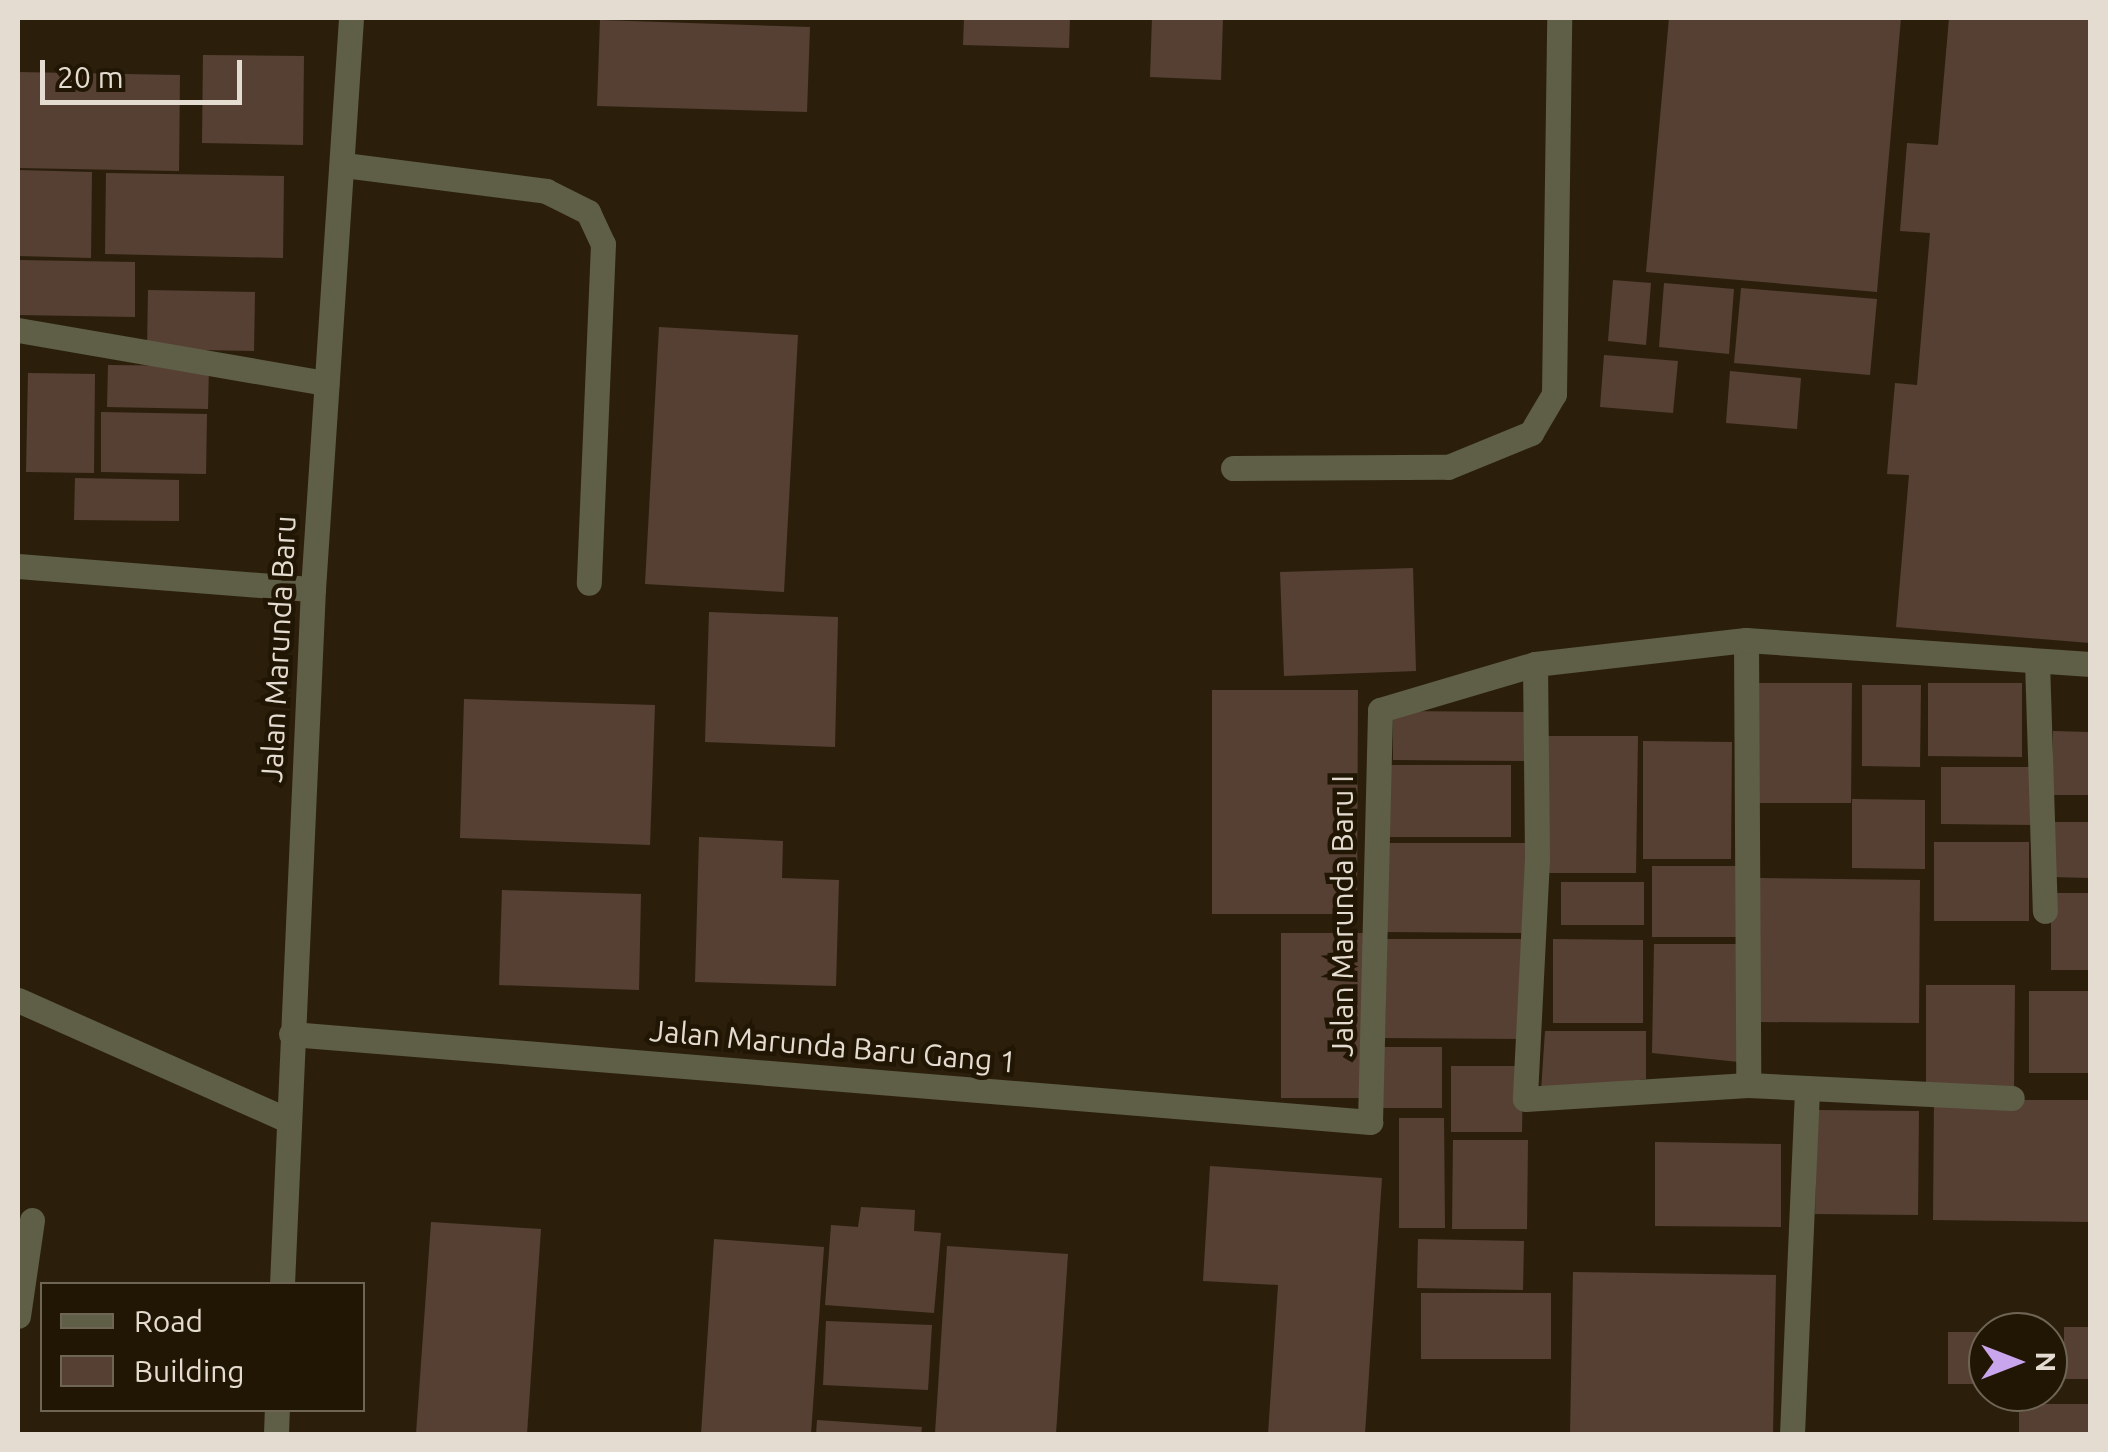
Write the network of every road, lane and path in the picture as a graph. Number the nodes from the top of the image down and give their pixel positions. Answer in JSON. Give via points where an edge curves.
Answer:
{"nodes":[{"id":1,"x":351,"y":18,"type":"edge"},
{"id":2,"x":1559,"y":18,"type":"edge"},
{"id":3,"x":344,"y":165,"type":"junction"},
{"id":4,"x":18,"y":330,"type":"edge"},
{"id":5,"x":326,"y":382,"type":"junction"},
{"id":6,"x":1234,"y":468,"type":"dead end"},
{"id":7,"x":18,"y":566,"type":"edge"},
{"id":8,"x":589,"y":583,"type":"dead end"},
{"id":9,"x":313,"y":589,"type":"junction"},
{"id":10,"x":1746,"y":640,"type":"junction"},
{"id":11,"x":2037,"y":661,"type":"junction"},
{"id":12,"x":1535,"y":664,"type":"junction"},
{"id":13,"x":2090,"y":664,"type":"edge"},
{"id":14,"x":2045,"y":911,"type":"dead end"},
{"id":15,"x":18,"y":1000,"type":"edge"},
{"id":16,"x":290,"y":1034,"type":"junction"},
{"id":17,"x":1748,"y":1084,"type":"junction"},
{"id":18,"x":1807,"y":1088,"type":"junction"},
{"id":19,"x":2012,"y":1098,"type":"dead end"},
{"id":20,"x":288,"y":1120,"type":"junction"},
{"id":21,"x":1370,"y":1122,"type":"joint"},
{"id":22,"x":32,"y":1220,"type":"dead end"},
{"id":23,"x":282,"y":1282,"type":"edge"},
{"id":24,"x":18,"y":1316,"type":"edge"},
{"id":25,"x":1792,"y":1434,"type":"edge"}],
"edges":[{"from":1,"to":3,"type":"street","name":"Jalan Marunda Baru"},
{"from":2,"to":6,"type":"street","via":[[1554,394],[1531,433],[1448,467]]},
{"from":3,"to":5,"type":"street","name":"Jalan Marunda Baru"},
{"from":3,"to":8,"type":"street","via":[[546,191],[588,212],[604,244]]},
{"from":4,"to":5,"type":"street"},
{"from":5,"to":9,"type":"street","name":"Jalan Marunda Baru"},
{"from":7,"to":9,"type":"street"},
{"from":9,"to":16,"type":"street","name":"Jalan Marunda Baru"},
{"from":10,"to":11,"type":"street"},
{"from":10,"to":12,"type":"street"},
{"from":10,"to":17,"type":"street"},
{"from":11,"to":13,"type":"street"},
{"from":11,"to":14,"type":"street"},
{"from":12,"to":17,"type":"street","via":[[1538,860],[1525,1099]]},
{"from":12,"to":21,"type":"street","name":"Jalan Marunda Baru I","via":[[1380,710]]},
{"from":15,"to":20,"type":"street"},
{"from":16,"to":20,"type":"street","name":"Jalan Marunda Baru"},
{"from":16,"to":21,"type":"street","name":"Jalan Marunda Baru Gang 1"},
{"from":17,"to":18,"type":"street"},
{"from":18,"to":19,"type":"street"},
{"from":18,"to":25,"type":"street"},
{"from":20,"to":23,"type":"street","name":"Jalan Marunda Baru"},
{"from":22,"to":24,"type":"street"}]}
